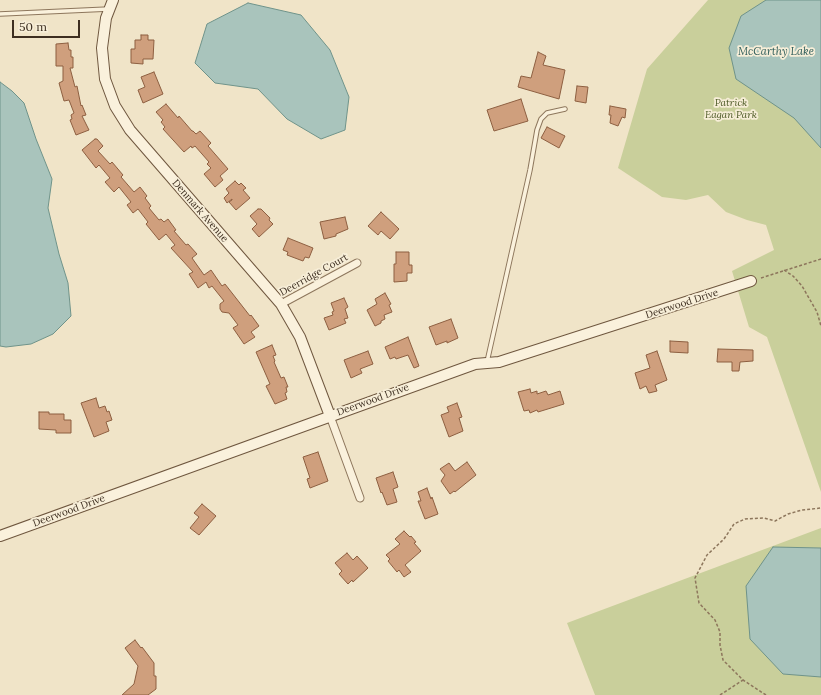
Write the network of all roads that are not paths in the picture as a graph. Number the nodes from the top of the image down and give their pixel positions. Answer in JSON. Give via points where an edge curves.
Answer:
{"nodes":[{"id":1,"x":111,"y":4,"type":"edge"},
{"id":2,"x":0,"y":14,"type":"edge"},
{"id":3,"x":565,"y":109,"type":"dead end"},
{"id":4,"x":358,"y":262,"type":"dead end"},
{"id":5,"x":751,"y":282,"type":"road end"},
{"id":6,"x":281,"y":304,"type":"junction"},
{"id":7,"x":487,"y":363,"type":"junction"},
{"id":8,"x":330,"y":416,"type":"junction"},
{"id":9,"x":360,"y":498,"type":"dead end"},
{"id":10,"x":0,"y":536,"type":"edge"}],
"edges":[{"from":1,"to":2,"type":"lane"},
{"from":1,"to":6,"type":"street","name":"Denmark Avenue","via":[[106,18],[102,48],[105,79],[115,106],[130,130]]},
{"from":3,"to":7,"type":"lane","via":[[547,113],[541,118],[537,130]]},
{"from":4,"to":6,"type":"street","name":"Deerridge Court"},
{"from":5,"to":7,"type":"street","name":"Deerwood Drive","via":[[499,362]]},
{"from":6,"to":8,"type":"street","name":"Denmark Avenue","via":[[300,337]]},
{"from":7,"to":8,"type":"street","name":"Deerwood Drive","via":[[475,364]]},
{"from":8,"to":9,"type":"street"},
{"from":8,"to":10,"type":"street","name":"Deerwood Drive"}]}
